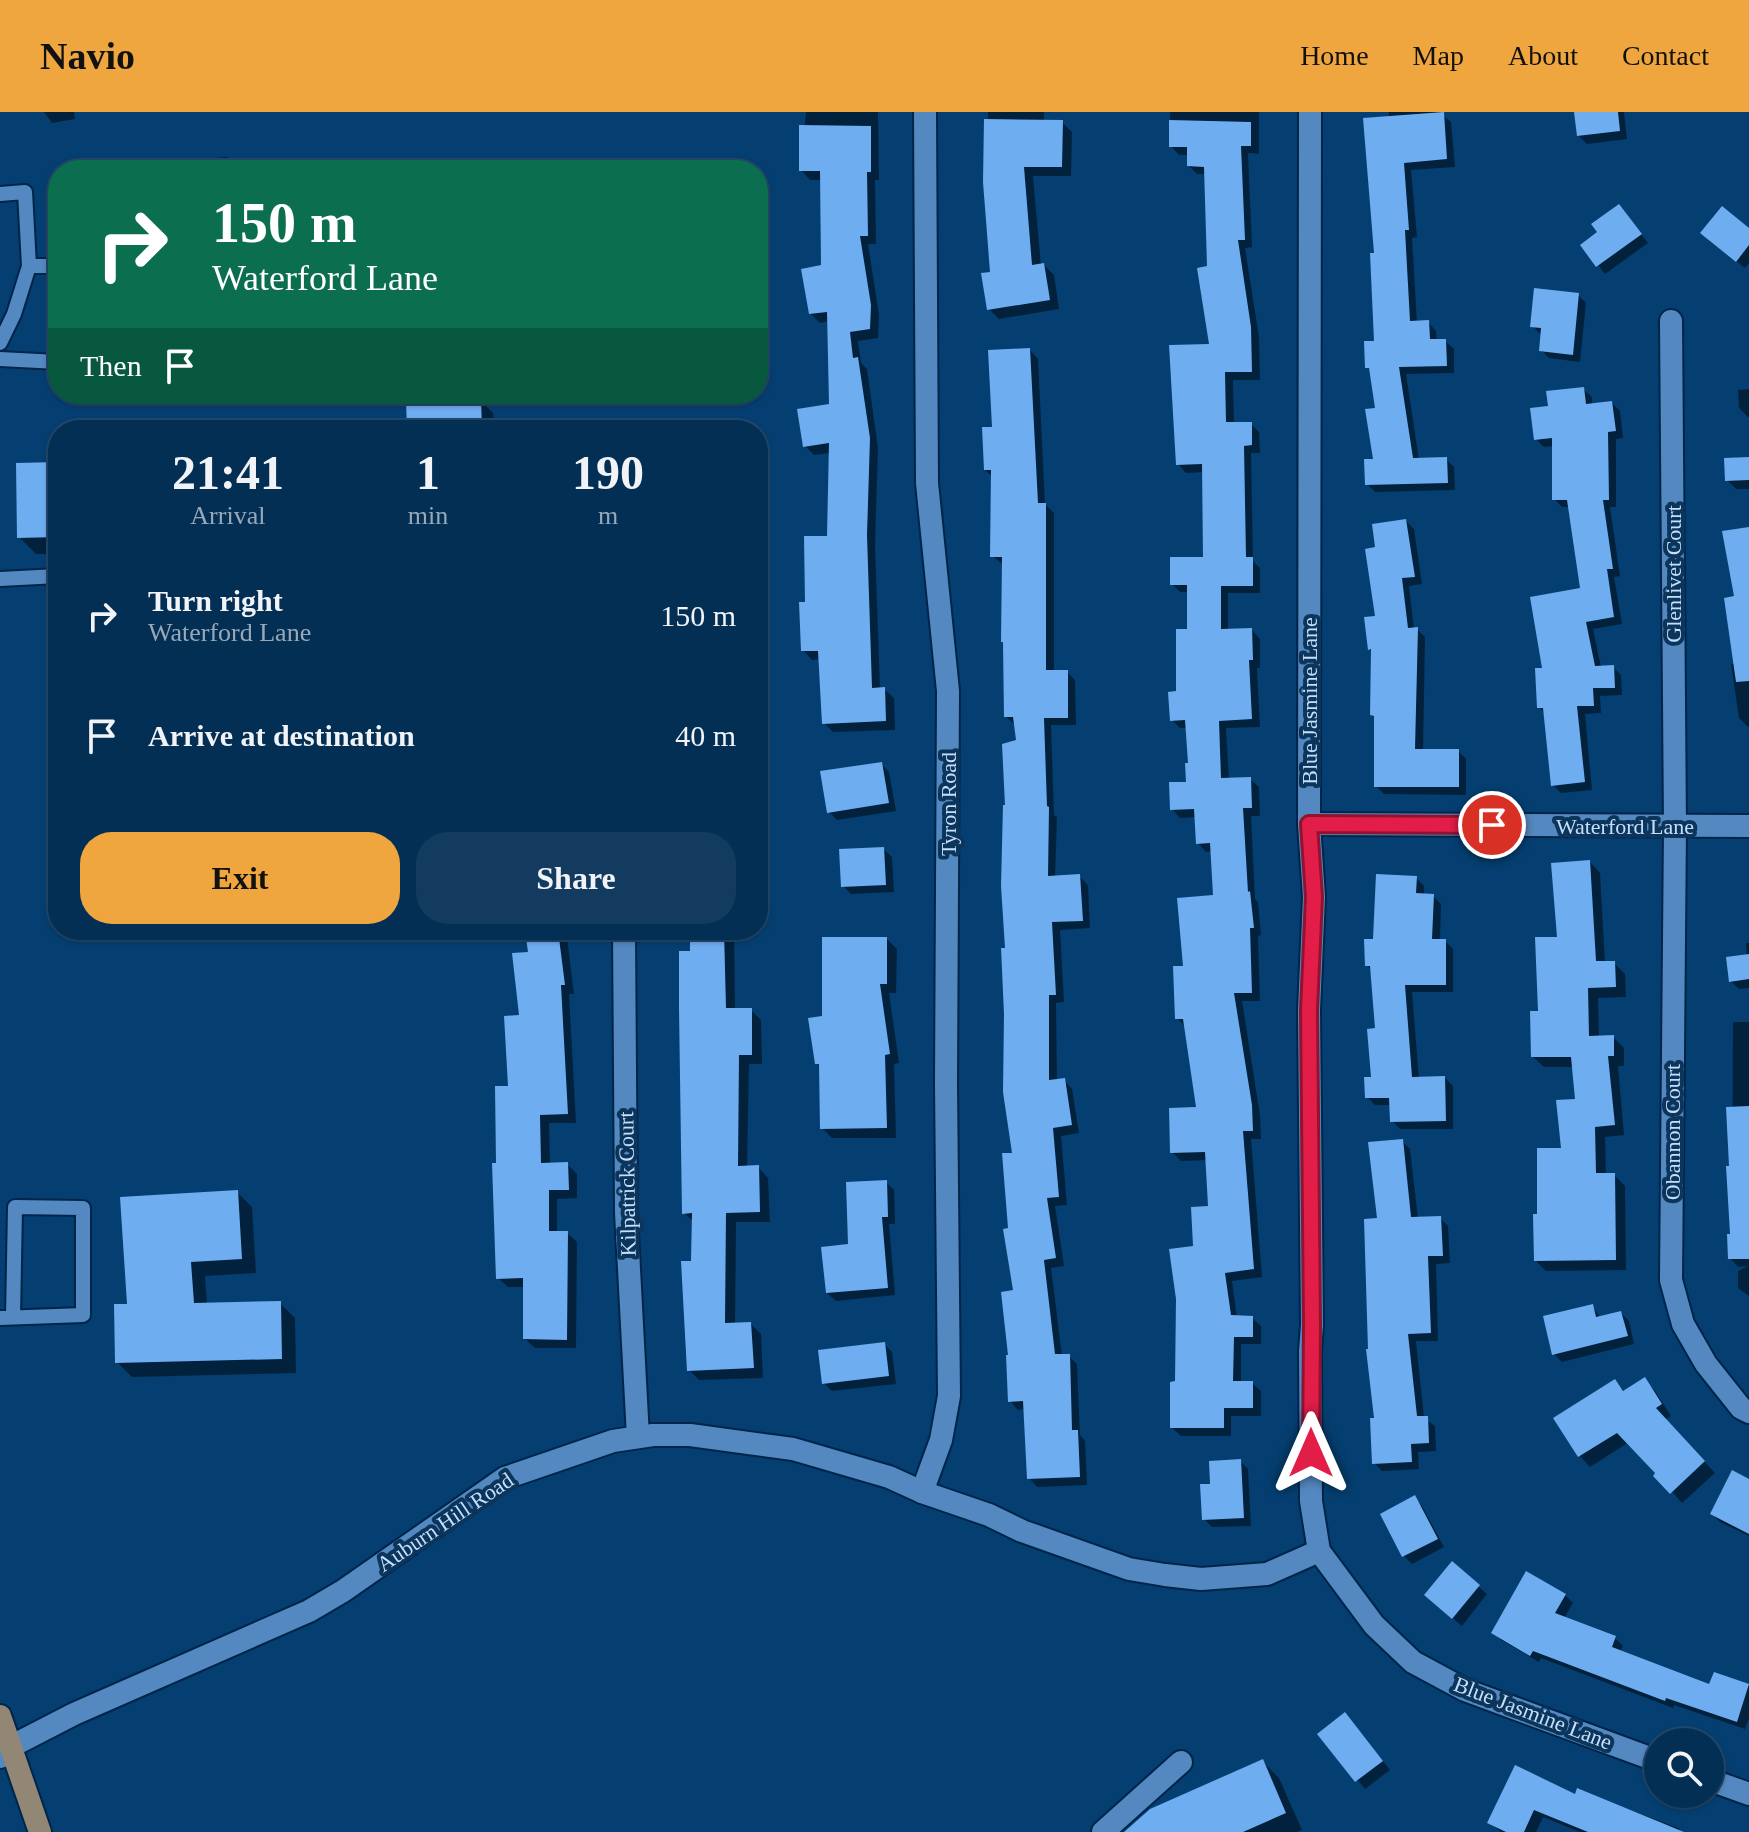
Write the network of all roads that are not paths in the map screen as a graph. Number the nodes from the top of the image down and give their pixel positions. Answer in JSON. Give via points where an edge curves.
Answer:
{"nodes":[{"id":1,"x":925,"y":112,"type":"edge"},
{"id":2,"x":1310,"y":112,"type":"edge"},
{"id":3,"x":0,"y":194,"type":"edge"},
{"id":4,"x":29,"y":266,"type":"junction"},
{"id":5,"x":48,"y":266,"type":"edge"},
{"id":6,"x":1671,"y":321,"type":"dead end"},
{"id":7,"x":0,"y":343,"type":"edge"},
{"id":8,"x":0,"y":359,"type":"edge"},
{"id":9,"x":48,"y":361,"type":"edge"},
{"id":10,"x":48,"y":577,"type":"edge"},
{"id":11,"x":0,"y":579,"type":"edge"},
{"id":12,"x":1309,"y":824,"type":"junction"},
{"id":13,"x":1749,"y":826,"type":"edge"},
{"id":14,"x":1675,"y":827,"type":"junction"},
{"id":15,"x":624,"y":940,"type":"edge"},
{"id":16,"x":7,"y":1318,"type":"edge"},
{"id":17,"x":1749,"y":1412,"type":"edge"},
{"id":18,"x":638,"y":1437,"type":"junction"},
{"id":19,"x":922,"y":1492,"type":"junction"},
{"id":20,"x":1319,"y":1551,"type":"junction"},
{"id":21,"x":0,"y":1716,"type":"edge"},
{"id":22,"x":3,"y":1750,"type":"edge"},
{"id":23,"x":1644,"y":1756,"type":"edge"},
{"id":24,"x":1181,"y":1762,"type":"dead end"},
{"id":25,"x":1724,"y":1785,"type":"edge"},
{"id":26,"x":1749,"y":1794,"type":"edge"},
{"id":27,"x":40,"y":1832,"type":"edge"},
{"id":28,"x":1103,"y":1832,"type":"edge"}],
"edges":[{"from":1,"to":19,"type":"street","name":"Tyron Road","via":[[927,483],[948,691],[949,1396],[941,1440]]},
{"from":2,"to":12,"type":"street","name":"Blue Jasmine Lane"},
{"from":3,"to":4,"type":"lane","via":[[25,192]]},
{"from":4,"to":5,"type":"lane"},
{"from":4,"to":7,"type":"lane"},
{"from":6,"to":14,"type":"street","name":"Glenlivet Court"},
{"from":8,"to":9,"type":"lane"},
{"from":10,"to":11,"type":"lane"},
{"from":12,"to":14,"type":"street","name":"Waterford Lane"},
{"from":12,"to":20,"type":"street","name":"Blue Jasmine Lane","via":[[1314,897],[1309,1010],[1311,1501]]},
{"from":13,"to":14,"type":"street","name":"Waterford Lane"},
{"from":14,"to":17,"type":"street","name":"Obannon Court","via":[[1671,1280],[1690,1337],[1706,1364]]},
{"from":15,"to":18,"type":"street","name":"Kilpatrick Court","via":[[626,1213]]},
{"from":16,"to":16,"type":"lane","via":[[83,1315],[83,1208],[15,1207]]},
{"from":18,"to":19,"type":"street","name":"Auburn Hill Road","via":[[690,1435],[793,1449]]},
{"from":18,"to":22,"type":"street","name":"Auburn Hill Road","via":[[505,1478],[309,1611]]},
{"from":19,"to":20,"type":"street","name":"Auburn Hill Road","via":[[1129,1569],[1165,1575],[1201,1579],[1267,1574]]},
{"from":20,"to":23,"type":"street","name":"Blue Jasmine Lane","via":[[1374,1625],[1413,1662],[1465,1690]]},
{"from":21,"to":22,"type":"main road"},
{"from":22,"to":27,"type":"main road"},
{"from":24,"to":28,"type":"street"},
{"from":25,"to":26,"type":"street"}]}
